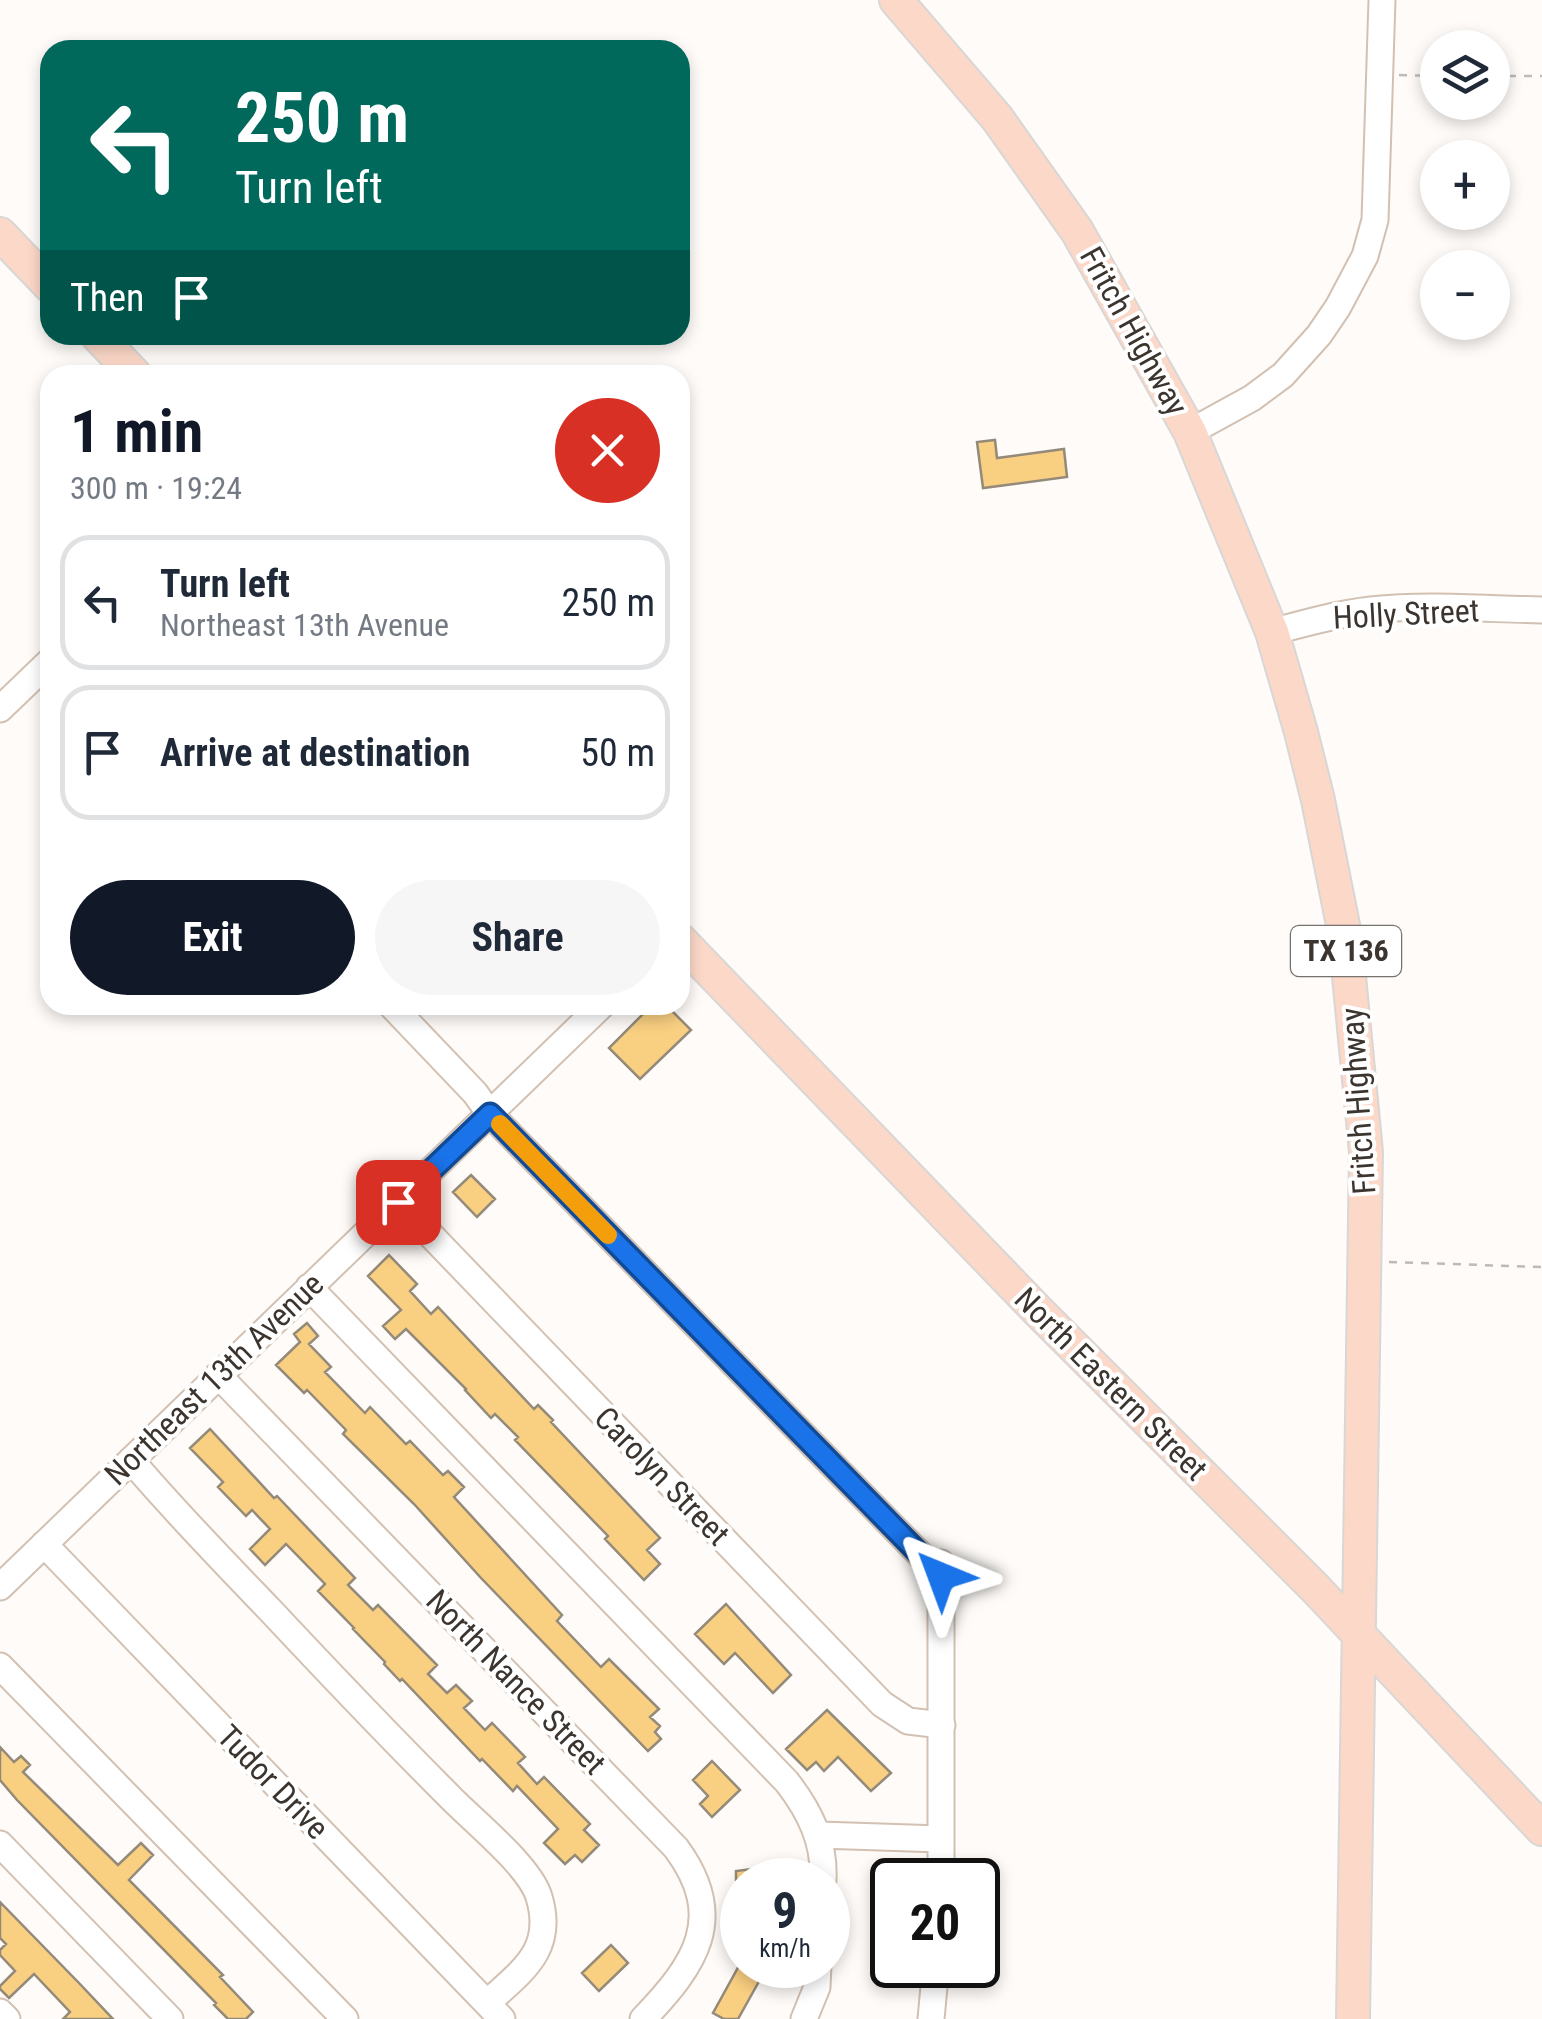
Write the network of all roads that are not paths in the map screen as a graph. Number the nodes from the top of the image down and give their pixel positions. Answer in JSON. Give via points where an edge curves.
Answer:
{"nodes":[{"id":1,"x":896,"y":0,"type":"edge"},
{"id":2,"x":1382,"y":0,"type":"edge"},
{"id":3,"x":0,"y":234,"type":"edge"},
{"id":4,"x":40,"y":276,"type":"edge"},
{"id":5,"x":106,"y":345,"type":"edge"},
{"id":6,"x":126,"y":365,"type":"edge"},
{"id":7,"x":1190,"y":432,"type":"junction"},
{"id":8,"x":1542,"y":610,"type":"edge"},
{"id":9,"x":1272,"y":632,"type":"junction"},
{"id":10,"x":40,"y":671,"type":"edge"},
{"id":11,"x":0,"y":709,"type":"edge"},
{"id":12,"x":690,"y":950,"type":"edge"},
{"id":13,"x":401,"y":1015,"type":"edge"},
{"id":14,"x":592,"y":1015,"type":"edge"},
{"id":15,"x":490,"y":1114,"type":"junction"},
{"id":16,"x":398,"y":1202,"type":"junction"},
{"id":17,"x":309,"y":1287,"type":"junction"},
{"id":18,"x":218,"y":1375,"type":"junction"},
{"id":19,"x":131,"y":1460,"type":"junction"},
{"id":20,"x":44,"y":1544,"type":"junction"},
{"id":21,"x":0,"y":1587,"type":"edge"},
{"id":22,"x":1359,"y":1636,"type":"junction"},
{"id":23,"x":0,"y":1666,"type":"edge"},
{"id":24,"x":942,"y":1725,"type":"junction"},
{"id":25,"x":1542,"y":1829,"type":"edge"},
{"id":26,"x":819,"y":1835,"type":"junction"},
{"id":27,"x":941,"y":1839,"type":"junction"},
{"id":28,"x":0,"y":1844,"type":"edge"},
{"id":29,"x":823,"y":1858,"type":"edge"},
{"id":30,"x":941,"y":1858,"type":"edge"},
{"id":31,"x":817,"y":1988,"type":"edge"},
{"id":32,"x":934,"y":1988,"type":"edge"},
{"id":33,"x":494,"y":2011,"type":"edge"},
{"id":34,"x":0,"y":2012,"type":"edge"},
{"id":35,"x":7,"y":2019,"type":"edge"},
{"id":36,"x":170,"y":2019,"type":"edge"},
{"id":37,"x":345,"y":2019,"type":"edge"},
{"id":38,"x":643,"y":2019,"type":"edge"},
{"id":39,"x":804,"y":2019,"type":"edge"},
{"id":40,"x":931,"y":2019,"type":"edge"},
{"id":41,"x":1353,"y":2019,"type":"edge"}],
"edges":[{"from":1,"to":7,"type":"main road","name":"Fritch Highway","number":"TX 136","via":[[998,118],[1077,231]]},
{"from":2,"to":7,"type":"street","via":[[1374,220],[1365,256],[1319,336],[1283,376]]},
{"from":3,"to":4,"type":"main road"},
{"from":5,"to":6,"type":"main road"},
{"from":7,"to":9,"type":"main road","name":"Fritch Highway","number":"TX 136"},
{"from":8,"to":9,"type":"street","name":"Holly Street","via":[[1373,610]]},
{"from":9,"to":22,"type":"main road","name":"Fritch Highway","number":"TX 136","via":[[1314,783],[1344,935],[1366,1152]]},
{"from":10,"to":11,"type":"street"},
{"from":12,"to":22,"type":"main road","name":"North Eastern Street"},
{"from":13,"to":15,"type":"street"},
{"from":14,"to":15,"type":"street","name":"Northeast 13th Avenue"},
{"from":15,"to":16,"type":"street","name":"Northeast 13th Avenue"},
{"from":15,"to":24,"type":"street","via":[[941,1569]]},
{"from":16,"to":17,"type":"street","name":"Northeast 13th Avenue"},
{"from":16,"to":24,"type":"street","name":"Carolyn Street","via":[[882,1704],[908,1721]]},
{"from":17,"to":18,"type":"street","name":"Northeast 13th Avenue"},
{"from":17,"to":26,"type":"street","via":[[787,1782]]},
{"from":18,"to":19,"type":"street","name":"Northeast 13th Avenue"},
{"from":18,"to":38,"type":"street","name":"North Nance Street","via":[[689,1866],[702,1903],[698,1941],[674,1987]]},
{"from":19,"to":20,"type":"street","name":"Northeast 13th Avenue"},
{"from":19,"to":33,"type":"street","via":[[539,1893],[542,1943]]},
{"from":20,"to":21,"type":"street","name":"Northeast 13th Avenue"},
{"from":20,"to":33,"type":"street","name":"Tudor Drive"},
{"from":22,"to":25,"type":"main road","name":"North Eastern Street"},
{"from":22,"to":41,"type":"main road","name":"Fritch Highway","number":"TX 136"},
{"from":23,"to":37,"type":"street"},
{"from":24,"to":27,"type":"street"},
{"from":26,"to":27,"type":"street"},
{"from":26,"to":29,"type":"street"},
{"from":27,"to":30,"type":"street"},
{"from":28,"to":36,"type":"street"},
{"from":31,"to":39,"type":"street"},
{"from":32,"to":40,"type":"street"},
{"from":34,"to":35,"type":"street"}]}
